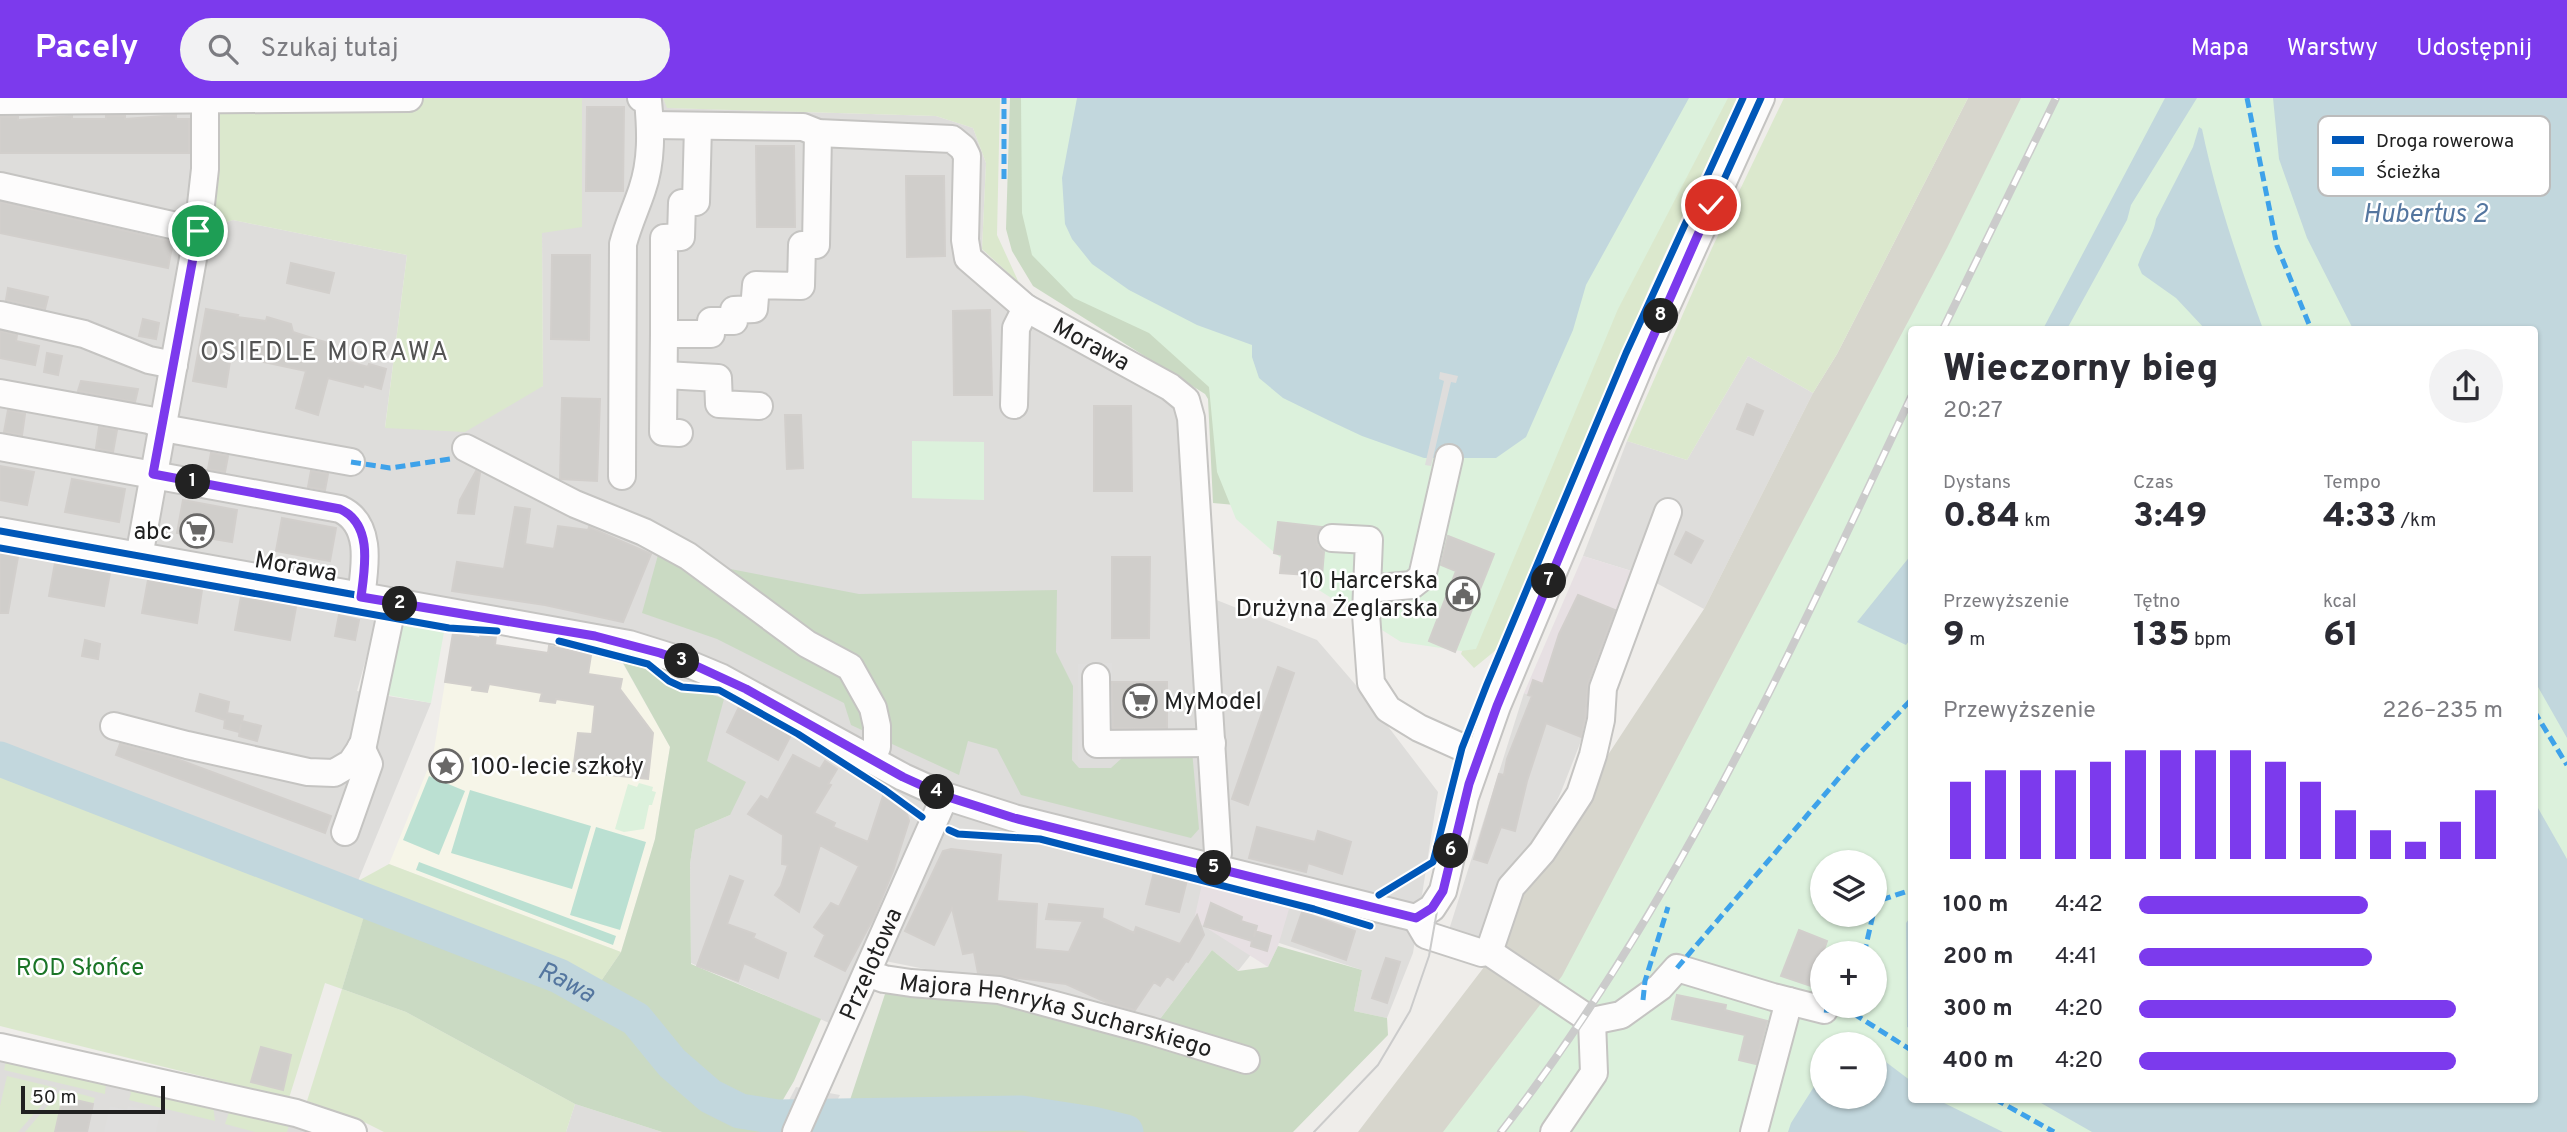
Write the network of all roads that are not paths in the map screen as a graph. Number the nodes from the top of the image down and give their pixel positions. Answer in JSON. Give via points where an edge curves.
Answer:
{"nodes":[{"id":1,"x":409,"y":98,"type":"edge"},
{"id":2,"x":641,"y":98,"type":"edge"},
{"id":3,"x":1761,"y":98,"type":"edge"},
{"id":4,"x":205,"y":100,"type":"junction"},
{"id":5,"x":0,"y":101,"type":"edge"},
{"id":6,"x":651,"y":125,"type":"junction"},
{"id":7,"x":698,"y":126,"type":"junction"},
{"id":8,"x":818,"y":133,"type":"junction"},
{"id":9,"x":0,"y":187,"type":"edge"},
{"id":10,"x":198,"y":231,"type":"junction"},
{"id":11,"x":1026,"y":308,"type":"junction"},
{"id":12,"x":0,"y":315,"type":"edge"},
{"id":13,"x":664,"y":334,"type":"junction"},
{"id":14,"x":622,"y":362,"type":"junction"},
{"id":15,"x":174,"y":365,"type":"junction"},
{"id":16,"x":664,"y":369,"type":"junction"},
{"id":17,"x":0,"y":393,"type":"edge"},
{"id":18,"x":1014,"y":405,"type":"dead end"},
{"id":19,"x":760,"y":406,"type":"dead end"},
{"id":20,"x":162,"y":425,"type":"junction"},
{"id":21,"x":679,"y":433,"type":"dead end"},
{"id":22,"x":0,"y":447,"type":"edge"},
{"id":23,"x":466,"y":448,"type":"dead end"},
{"id":24,"x":1449,"y":458,"type":"dead end"},
{"id":25,"x":351,"y":462,"type":"dead end"},
{"id":26,"x":153,"y":474,"type":"junction"},
{"id":27,"x":622,"y":476,"type":"dead end"},
{"id":28,"x":1668,"y":512,"type":"dead end"},
{"id":29,"x":0,"y":531,"type":"edge"},
{"id":30,"x":1332,"y":538,"type":"dead end"},
{"id":31,"x":139,"y":557,"type":"junction"},
{"id":32,"x":1367,"y":589,"type":"junction"},
{"id":33,"x":361,"y":597,"type":"junction"},
{"id":34,"x":393,"y":603,"type":"junction"},
{"id":35,"x":1096,"y":677,"type":"dead end"},
{"id":36,"x":114,"y":726,"type":"dead end"},
{"id":37,"x":1212,"y":743,"type":"junction"},
{"id":38,"x":361,"y":747,"type":"junction"},
{"id":39,"x":1479,"y":755,"type":"junction"},
{"id":40,"x":871,"y":760,"type":"junction"},
{"id":41,"x":945,"y":796,"type":"junction"},
{"id":42,"x":345,"y":832,"type":"dead end"},
{"id":43,"x":1214,"y":868,"type":"junction"},
{"id":44,"x":1416,"y":918,"type":"junction"},
{"id":45,"x":1489,"y":952,"type":"junction"},
{"id":46,"x":867,"y":973,"type":"junction"},
{"id":47,"x":1789,"y":1001,"type":"junction"},
{"id":48,"x":1810,"y":1006,"type":"edge"},
{"id":49,"x":1097,"y":1016,"type":"junction"},
{"id":50,"x":1592,"y":1021,"type":"junction"},
{"id":51,"x":1112,"y":1042,"type":"dead end"},
{"id":52,"x":0,"y":1048,"type":"edge"},
{"id":53,"x":1246,"y":1060,"type":"dead end"},
{"id":54,"x":353,"y":1132,"type":"edge"},
{"id":55,"x":796,"y":1132,"type":"edge"},
{"id":56,"x":1554,"y":1132,"type":"edge"},
{"id":57,"x":1754,"y":1132,"type":"edge"}],
"edges":[{"from":1,"to":4,"type":"street"},
{"from":2,"to":6,"type":"street","via":[[648,101]]},
{"from":3,"to":39,"type":"street","via":[[1609,437]]},
{"from":4,"to":5,"type":"street"},
{"from":4,"to":10,"type":"street","via":[[205,169]]},
{"from":6,"to":7,"type":"street","name":"Morawa"},
{"from":6,"to":14,"type":"street","via":[[649,161],[623,243]]},
{"from":7,"to":8,"type":"street","name":"Morawa","via":[[803,127]]},
{"from":7,"to":13,"type":"street","via":[[696,202],[682,203],[681,237],[664,238]]},
{"from":8,"to":11,"type":"street","name":"Morawa","via":[[938,137],[963,148],[967,156],[968,258]]},
{"from":8,"to":13,"type":"street","via":[[816,245],[802,245],[801,286],[756,285],[754,309],[734,310],[734,321],[711,321],[711,334]]},
{"from":9,"to":10,"type":"street"},
{"from":10,"to":15,"type":"street"},
{"from":11,"to":18,"type":"street","via":[[1016,328]]},
{"from":11,"to":37,"type":"street","name":"Morawa","via":[[1186,400],[1191,418]]},
{"from":12,"to":15,"type":"street","via":[[85,334],[149,360]]},
{"from":13,"to":16,"type":"street"},
{"from":14,"to":16,"type":"street"},
{"from":14,"to":27,"type":"street"},
{"from":15,"to":20,"type":"street"},
{"from":16,"to":19,"type":"street","via":[[718,378],[719,404]]},
{"from":16,"to":21,"type":"street","via":[[663,432]]},
{"from":17,"to":20,"type":"street"},
{"from":20,"to":25,"type":"street"},
{"from":20,"to":26,"type":"street"},
{"from":22,"to":26,"type":"street"},
{"from":23,"to":40,"type":"street","via":[[688,556],[807,644],[850,667],[873,708],[877,747]]},
{"from":24,"to":32,"type":"street","via":[[1422,577],[1412,585]]},
{"from":26,"to":31,"type":"street"},
{"from":26,"to":33,"type":"street","via":[[349,513],[363,536]]},
{"from":28,"to":45,"type":"street","via":[[1602,688],[1594,755],[1580,794],[1542,852],[1511,887]]},
{"from":29,"to":31,"type":"street","name":"Morawa"},
{"from":30,"to":32,"type":"street","via":[[1369,540]]},
{"from":31,"to":33,"type":"street","name":"Morawa"},
{"from":32,"to":39,"type":"street","via":[[1367,650],[1376,692],[1388,709],[1419,728]]},
{"from":33,"to":34,"type":"street","name":"Morawa"},
{"from":34,"to":38,"type":"street"},
{"from":34,"to":40,"type":"street","name":"Morawa","via":[[595,636],[668,656],[746,689]]},
{"from":35,"to":37,"type":"street","via":[[1097,744]]},
{"from":36,"to":38,"type":"street","via":[[308,772],[334,773],[351,763]]},
{"from":37,"to":43,"type":"street","name":"Morawa","via":[[1218,853]]},
{"from":38,"to":42,"type":"street","via":[[369,764]]},
{"from":39,"to":44,"type":"street","via":[[1443,891],[1432,908]]},
{"from":40,"to":41,"type":"street","name":"Morawa"},
{"from":41,"to":43,"type":"street","name":"Morawa"},
{"from":41,"to":46,"type":"street","name":"Przelotowa"},
{"from":43,"to":44,"type":"street","name":"Morawa"},
{"from":44,"to":45,"type":"street","via":[[1426,934]]},
{"from":45,"to":50,"type":"street"},
{"from":46,"to":49,"type":"street","name":"Majora Henryka Sucharskiego","via":[[911,983],[999,990]]},
{"from":46,"to":55,"type":"street","name":"Przelotowa"},
{"from":47,"to":48,"type":"street"},
{"from":47,"to":50,"type":"street","via":[[1677,968],[1660,987],[1620,1015]]},
{"from":47,"to":57,"type":"street"},
{"from":49,"to":51,"type":"street"},
{"from":49,"to":53,"type":"street","name":"Majora Henryka Sucharskiego"},
{"from":50,"to":56,"type":"street","via":[[1594,1073]]},
{"from":52,"to":54,"type":"street","via":[[296,1114]]}]}
